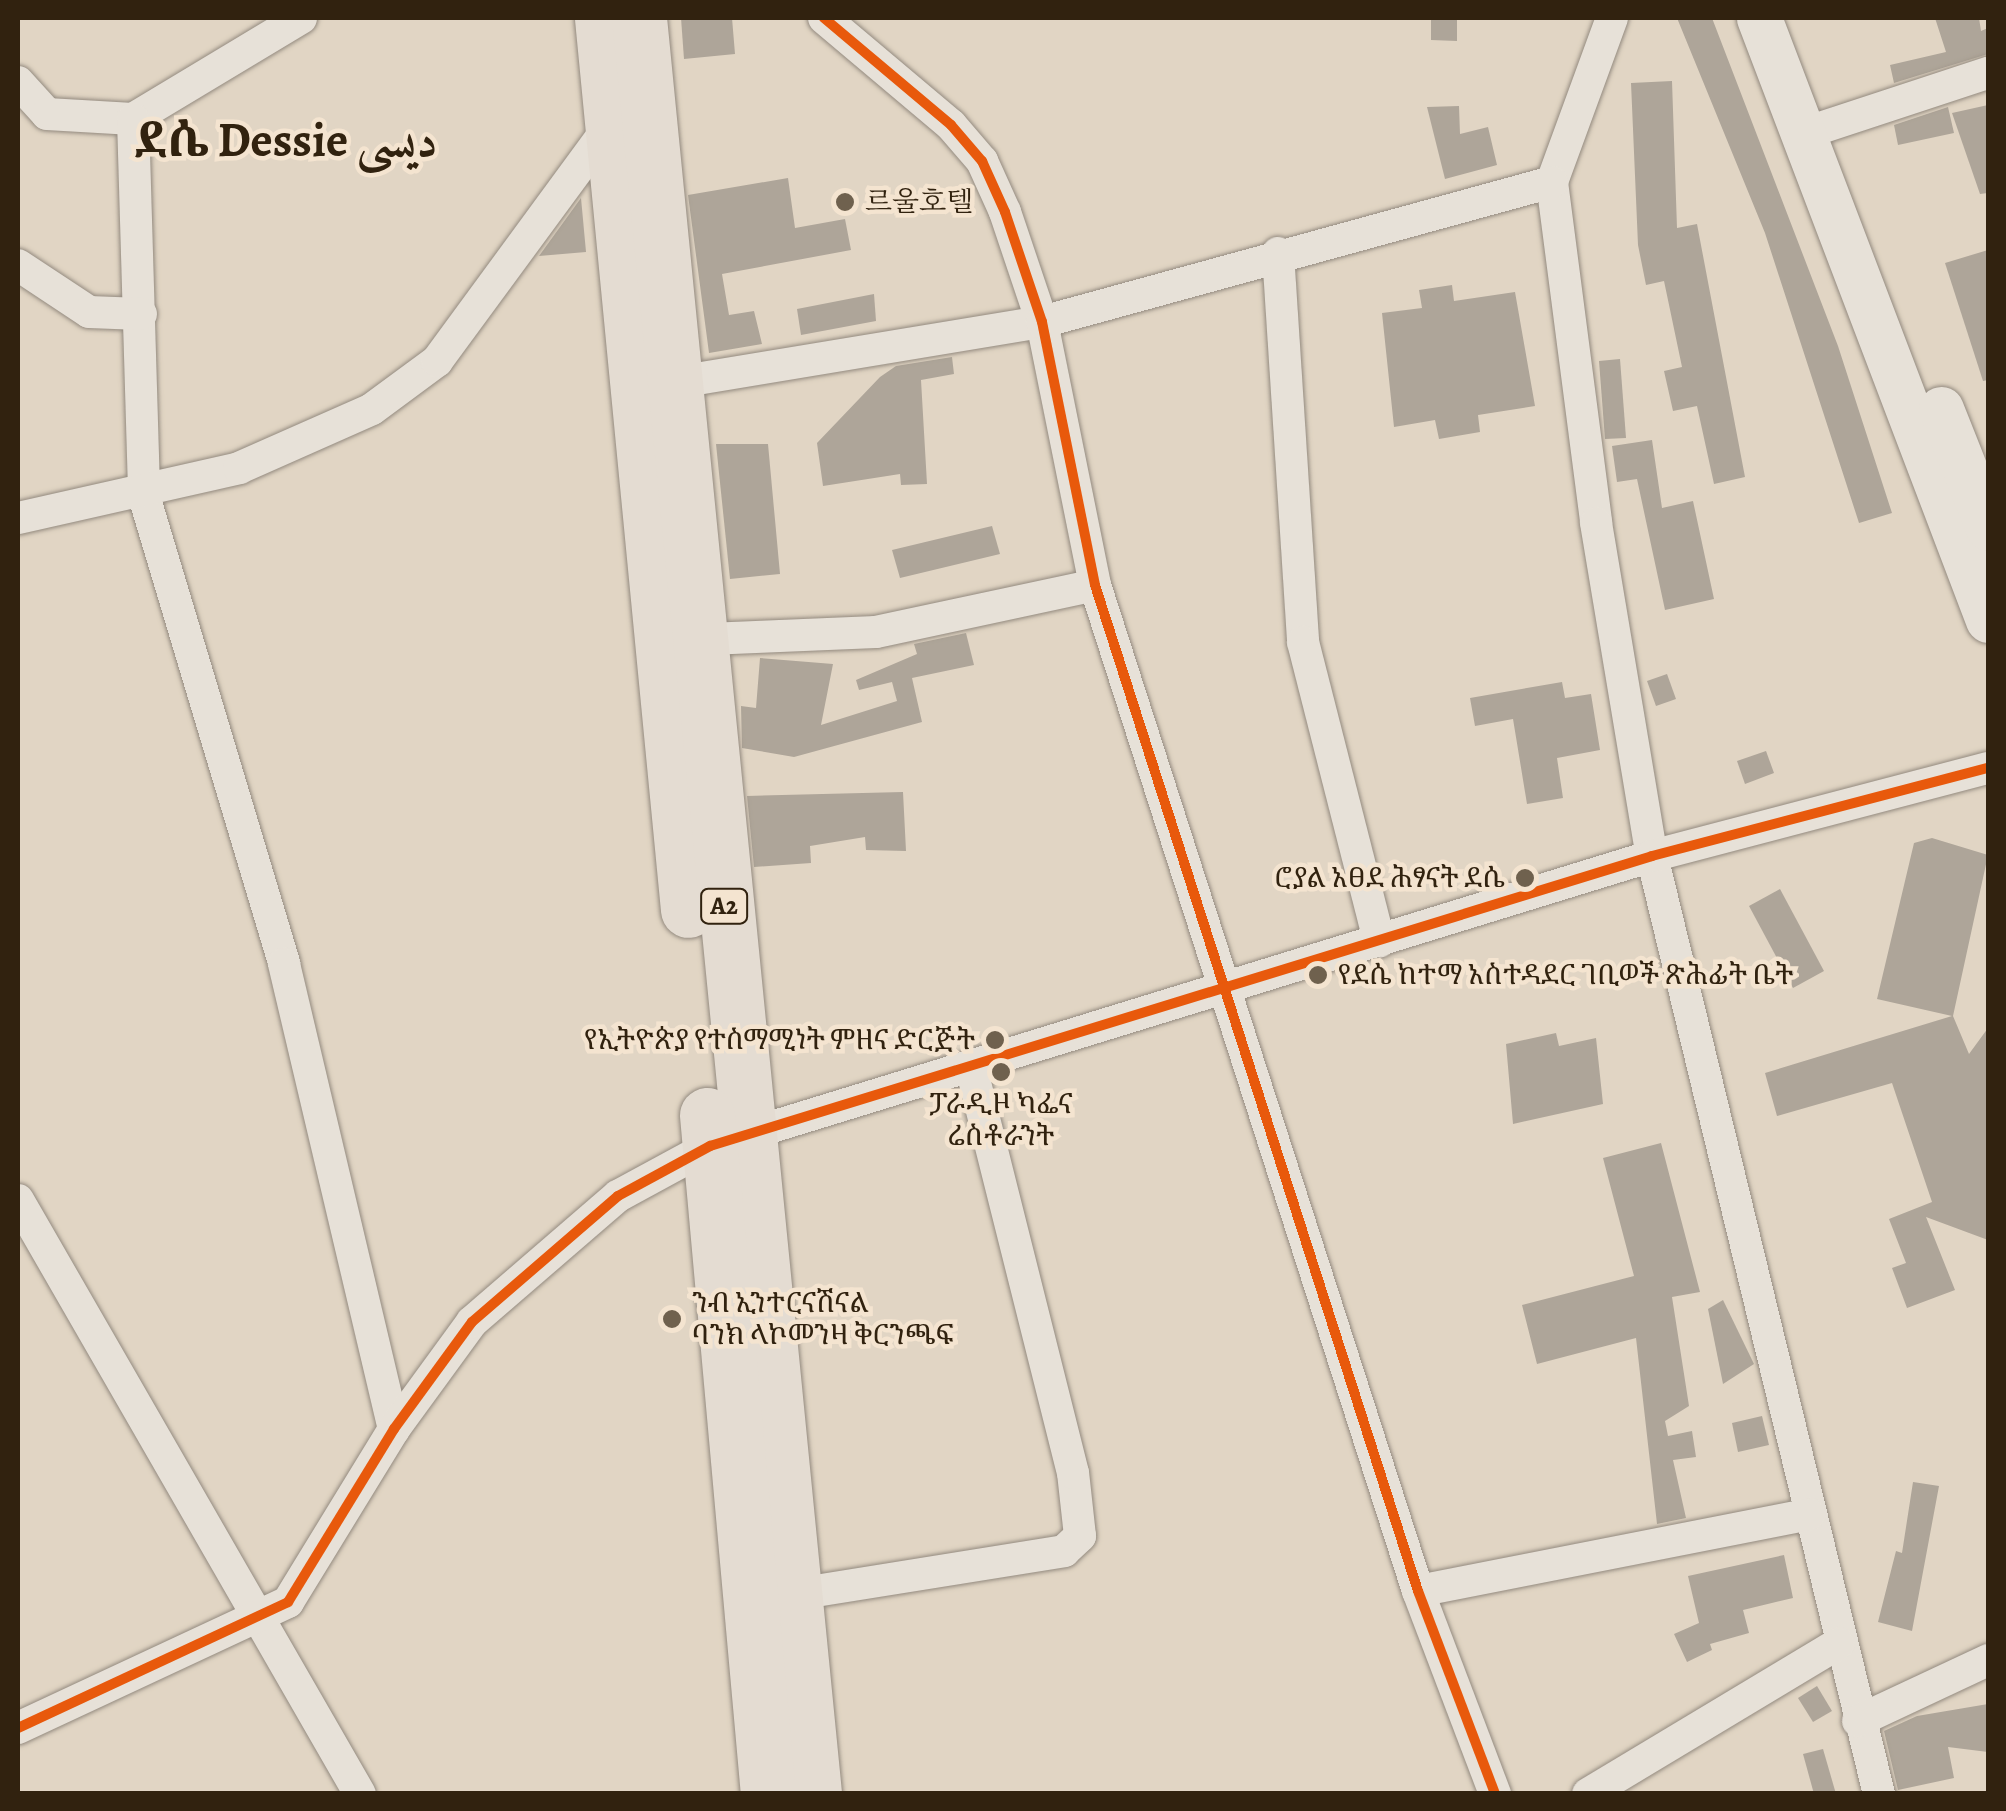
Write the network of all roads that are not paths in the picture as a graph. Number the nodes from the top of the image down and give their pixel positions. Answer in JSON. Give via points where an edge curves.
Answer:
{"nodes":[{"id":1,"x":301,"y":18,"type":"edge"},
{"id":2,"x":602,"y":18,"type":"edge"},
{"id":3,"x":639,"y":18,"type":"edge"},
{"id":4,"x":824,"y":18,"type":"edge"},
{"id":5,"x":1612,"y":18,"type":"edge"},
{"id":6,"x":1758,"y":18,"type":"edge"},
{"id":7,"x":1786,"y":18,"type":"edge"},
{"id":8,"x":1988,"y":72,"type":"edge"},
{"id":9,"x":18,"y":82,"type":"edge"},
{"id":10,"x":631,"y":116,"type":"junction"},
{"id":11,"x":133,"y":119,"type":"junction"},
{"id":12,"x":1817,"y":128,"type":"junction"},
{"id":13,"x":1552,"y":182,"type":"junction"},
{"id":14,"x":1278,"y":254,"type":"junction"},
{"id":15,"x":18,"y":265,"type":"edge"},
{"id":16,"x":141,"y":314,"type":"junction"},
{"id":17,"x":1042,"y":322,"type":"junction"},
{"id":18,"x":659,"y":385,"type":"junction"},
{"id":19,"x":144,"y":496,"type":"junction"},
{"id":20,"x":18,"y":518,"type":"edge"},
{"id":21,"x":1988,"y":528,"type":"edge"},
{"id":22,"x":1095,"y":585,"type":"junction"},
{"id":23,"x":1988,"y":620,"type":"edge"},
{"id":24,"x":682,"y":640,"type":"junction"},
{"id":25,"x":1988,"y":768,"type":"edge"},
{"id":26,"x":1652,"y":856,"type":"junction"},
{"id":27,"x":1379,"y":941,"type":"junction"},
{"id":28,"x":1222,"y":992,"type":"junction"},
{"id":29,"x":972,"y":1070,"type":"junction"},
{"id":30,"x":728,"y":1140,"type":"junction"},
{"id":31,"x":18,"y":1200,"type":"edge"},
{"id":32,"x":394,"y":1429,"type":"junction"},
{"id":33,"x":1810,"y":1514,"type":"junction"},
{"id":34,"x":1418,"y":1591,"type":"junction"},
{"id":35,"x":772,"y":1598,"type":"junction"},
{"id":36,"x":262,"y":1616,"type":"junction"},
{"id":37,"x":1838,"y":1644,"type":"junction"},
{"id":38,"x":1988,"y":1660,"type":"edge"},
{"id":39,"x":1858,"y":1721,"type":"junction"},
{"id":40,"x":18,"y":1728,"type":"edge"},
{"id":41,"x":360,"y":1794,"type":"edge"},
{"id":42,"x":768,"y":1794,"type":"edge"},
{"id":43,"x":814,"y":1794,"type":"edge"},
{"id":44,"x":1495,"y":1794,"type":"edge"},
{"id":45,"x":1588,"y":1794,"type":"edge"},
{"id":46,"x":1879,"y":1794,"type":"edge"}],
"edges":[{"from":1,"to":11,"type":"street"},
{"from":2,"to":10,"type":"highway","number":"A2"},
{"from":3,"to":10,"type":"highway","number":"A2"},
{"from":4,"to":17,"type":"street","via":[[848,46],[951,125],[982,161]]},
{"from":5,"to":13,"type":"street"},
{"from":6,"to":12,"type":"street"},
{"from":7,"to":12,"type":"street"},
{"from":8,"to":12,"type":"street"},
{"from":9,"to":11,"type":"street","via":[[48,114]]},
{"from":10,"to":18,"type":"highway","number":"A2"},
{"from":10,"to":19,"type":"street","via":[[437,362],[372,408],[239,468]]},
{"from":11,"to":16,"type":"street"},
{"from":12,"to":21,"type":"street"},
{"from":12,"to":23,"type":"street"},
{"from":13,"to":14,"type":"street"},
{"from":13,"to":26,"type":"street","via":[[1596,524]]},
{"from":14,"to":17,"type":"street"},
{"from":14,"to":27,"type":"street","via":[[1303,642]]},
{"from":15,"to":16,"type":"street","via":[[89,312]]},
{"from":16,"to":19,"type":"street"},
{"from":17,"to":18,"type":"street"},
{"from":17,"to":22,"type":"street"},
{"from":18,"to":24,"type":"highway","number":"A2"},
{"from":19,"to":20,"type":"street"},
{"from":19,"to":32,"type":"street","via":[[284,964]]},
{"from":22,"to":24,"type":"street","via":[[876,632]]},
{"from":22,"to":28,"type":"street"},
{"from":24,"to":30,"type":"highway","number":"A2"},
{"from":25,"to":26,"type":"street"},
{"from":26,"to":27,"type":"street"},
{"from":26,"to":33,"type":"street"},
{"from":27,"to":28,"type":"street"},
{"from":28,"to":29,"type":"street"},
{"from":28,"to":34,"type":"street"},
{"from":29,"to":30,"type":"street"},
{"from":29,"to":35,"type":"street","via":[[1074,1474],[1080,1536],[1064,1551]]},
{"from":30,"to":32,"type":"street","via":[[618,1196],[559,1241],[472,1322]]},
{"from":30,"to":35,"type":"highway","number":"A2"},
{"from":31,"to":36,"type":"street"},
{"from":32,"to":36,"type":"street","via":[[307,1582]]},
{"from":33,"to":34,"type":"street"},
{"from":33,"to":37,"type":"street"},
{"from":34,"to":44,"type":"street"},
{"from":35,"to":42,"type":"highway","number":"A2"},
{"from":35,"to":43,"type":"highway","number":"A2"},
{"from":36,"to":40,"type":"street"},
{"from":36,"to":41,"type":"street"},
{"from":37,"to":39,"type":"street"},
{"from":37,"to":45,"type":"street"},
{"from":38,"to":39,"type":"street"},
{"from":39,"to":46,"type":"street"}]}
